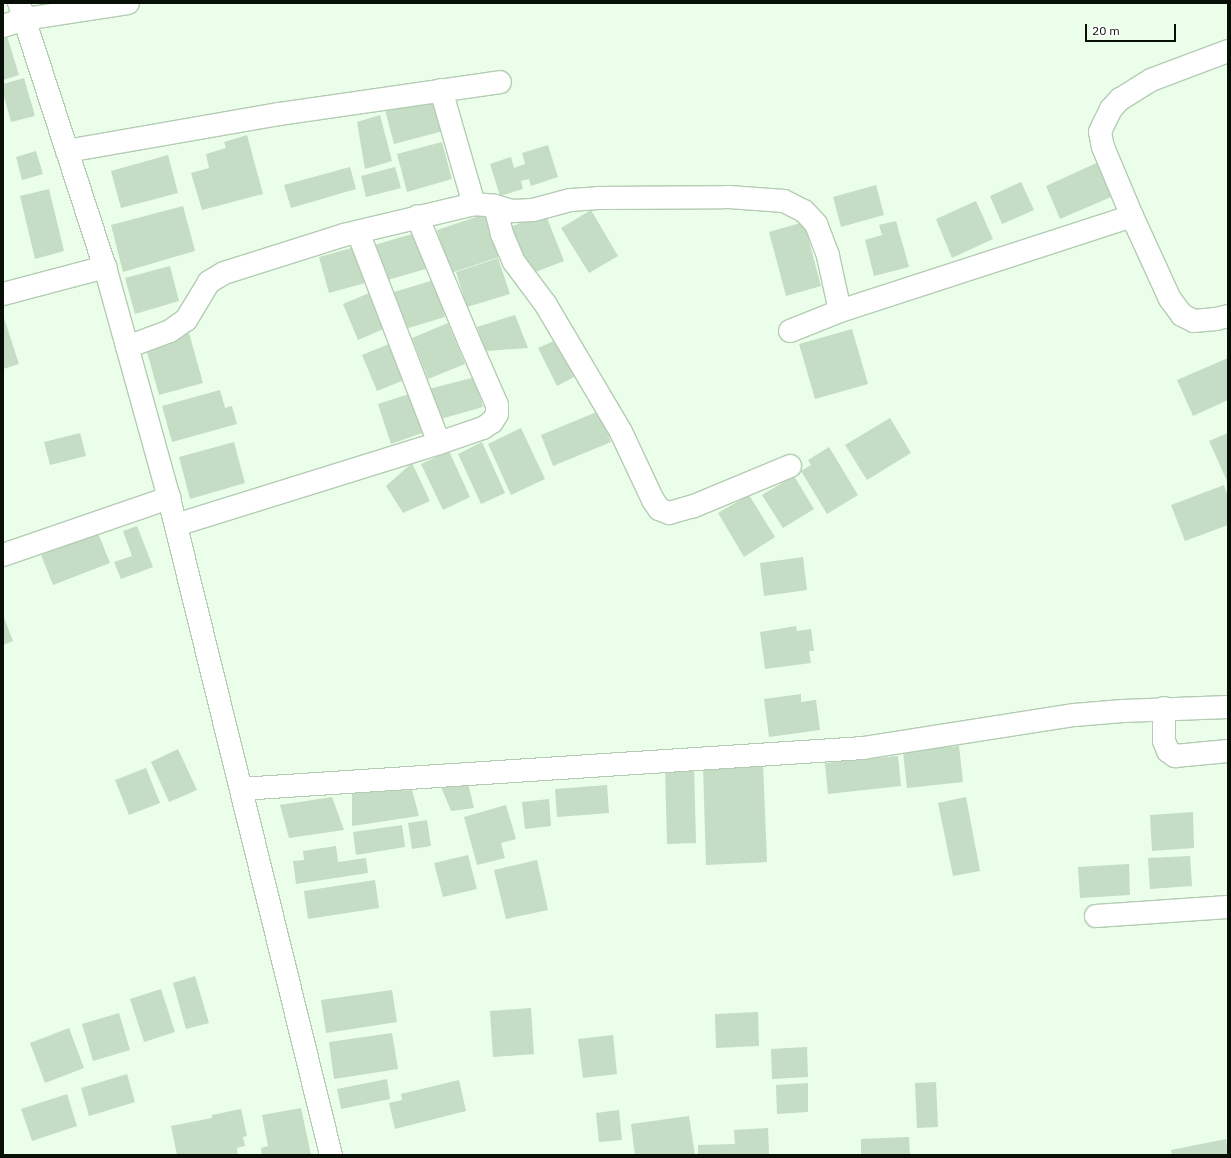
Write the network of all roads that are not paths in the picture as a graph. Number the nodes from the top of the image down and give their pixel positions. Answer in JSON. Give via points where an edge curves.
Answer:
{"nodes":[{"id":1,"x":128,"y":3,"type":"edge"},
{"id":2,"x":22,"y":11,"type":"edge"},
{"id":3,"x":3,"y":26,"type":"edge"},
{"id":4,"x":1228,"y":51,"type":"edge"},
{"id":5,"x":500,"y":82,"type":"dead end"},
{"id":6,"x":441,"y":90,"type":"junction"},
{"id":7,"x":67,"y":151,"type":"junction"},
{"id":8,"x":484,"y":205,"type":"junction"},
{"id":9,"x":417,"y":216,"type":"junction"},
{"id":10,"x":1132,"y":216,"type":"junction"},
{"id":11,"x":358,"y":232,"type":"junction"},
{"id":12,"x":105,"y":267,"type":"junction"},
{"id":13,"x":3,"y":294,"type":"edge"},
{"id":14,"x":840,"y":311,"type":"junction"},
{"id":15,"x":1228,"y":316,"type":"edge"},
{"id":16,"x":790,"y":331,"type":"dead end"},
{"id":17,"x":127,"y":347,"type":"junction"},
{"id":18,"x":438,"y":443,"type":"junction"},
{"id":19,"x":790,"y":466,"type":"dead end"},
{"id":20,"x":169,"y":498,"type":"junction"},
{"id":21,"x":176,"y":526,"type":"junction"},
{"id":22,"x":3,"y":555,"type":"edge"},
{"id":23,"x":1228,"y":707,"type":"edge"},
{"id":24,"x":1164,"y":708,"type":"junction"},
{"id":25,"x":1228,"y":751,"type":"edge"},
{"id":26,"x":241,"y":789,"type":"junction"},
{"id":27,"x":1228,"y":907,"type":"edge"},
{"id":28,"x":1096,"y":916,"type":"dead end"},
{"id":29,"x":331,"y":1155,"type":"edge"}],
"edges":[{"from":1,"to":2,"type":"street"},
{"from":2,"to":3,"type":"street"},
{"from":2,"to":7,"type":"street"},
{"from":4,"to":10,"type":"street","via":[[1151,80],[1120,99],[1111,109],[1100,132],[1103,147]]},
{"from":5,"to":6,"type":"street"},
{"from":6,"to":7,"type":"street","via":[[279,114]]},
{"from":6,"to":8,"type":"street"},
{"from":7,"to":12,"type":"street"},
{"from":8,"to":9,"type":"street"},
{"from":8,"to":14,"type":"street","via":[[513,211],[533,210],[571,200],[598,198],[729,197],[784,201],[804,211],[816,224],[828,256]]},
{"from":8,"to":19,"type":"street","via":[[502,234],[514,262],[546,305],[621,432],[653,500],[660,509],[669,513],[694,506]]},
{"from":9,"to":11,"type":"street"},
{"from":9,"to":18,"type":"street","via":[[498,405],[497,414],[492,422],[483,428]]},
{"from":10,"to":14,"type":"street"},
{"from":10,"to":15,"type":"street","via":[[1170,299],[1182,315],[1194,321],[1216,320]]},
{"from":11,"to":17,"type":"street","via":[[224,273],[209,282],[186,320],[170,331]]},
{"from":11,"to":18,"type":"street"},
{"from":12,"to":13,"type":"street"},
{"from":12,"to":17,"type":"street"},
{"from":14,"to":16,"type":"street"},
{"from":17,"to":20,"type":"street"},
{"from":18,"to":21,"type":"street"},
{"from":20,"to":21,"type":"street"},
{"from":20,"to":22,"type":"street"},
{"from":21,"to":26,"type":"street"},
{"from":23,"to":24,"type":"street"},
{"from":24,"to":25,"type":"street","via":[[1164,740],[1168,751],[1175,756]]},
{"from":24,"to":26,"type":"street","via":[[1074,715],[862,748]]},
{"from":26,"to":29,"type":"street"},
{"from":27,"to":28,"type":"street"}]}
